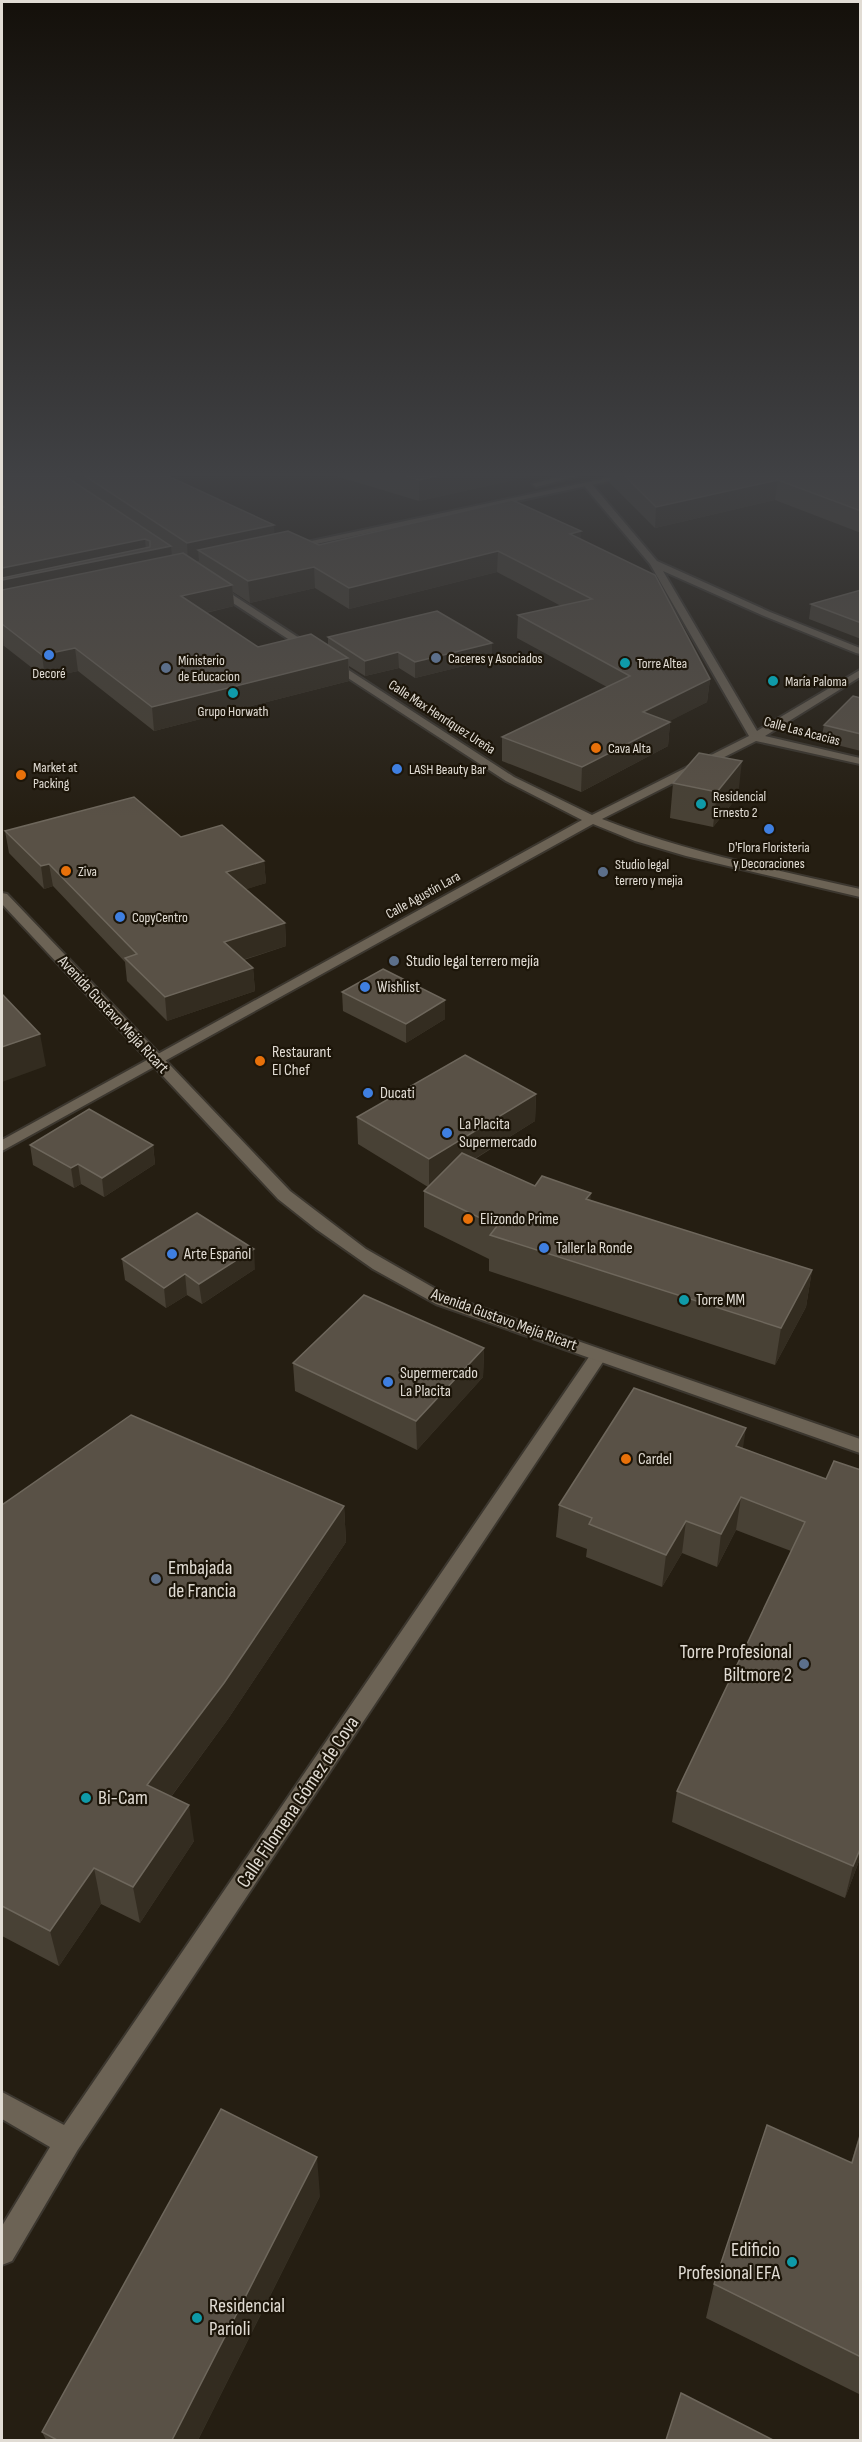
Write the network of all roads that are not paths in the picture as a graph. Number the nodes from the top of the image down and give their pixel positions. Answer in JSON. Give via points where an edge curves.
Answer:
{"nodes":[{"id":1,"x":219,"y":590,"type":"edge"},
{"id":2,"x":670,"y":590,"type":"edge"},
{"id":3,"x":714,"y":590,"type":"edge"},
{"id":4,"x":861,"y":651,"type":"edge"},
{"id":5,"x":861,"y":673,"type":"edge"},
{"id":6,"x":756,"y":737,"type":"junction"},
{"id":7,"x":861,"y":762,"type":"edge"},
{"id":8,"x":591,"y":820,"type":"junction"},
{"id":9,"x":861,"y":892,"type":"edge"},
{"id":10,"x":2,"y":897,"type":"edge"},
{"id":11,"x":155,"y":1060,"type":"junction"},
{"id":12,"x":2,"y":1146,"type":"edge"},
{"id":13,"x":599,"y":1355,"type":"junction"},
{"id":14,"x":861,"y":1446,"type":"edge"},
{"id":15,"x":2,"y":2105,"type":"edge"},
{"id":16,"x":68,"y":2142,"type":"junction"},
{"id":17,"x":2,"y":2251,"type":"edge"}],
"edges":[{"from":1,"to":8,"type":"street","name":"Calle Max Henríquez Ureña","via":[[510,779]]},
{"from":2,"to":6,"type":"street","name":"Calle Las Acacias"},
{"from":3,"to":4,"type":"street"},
{"from":5,"to":6,"type":"street","name":"Calle Agustín Lara"},
{"from":6,"to":7,"type":"street","name":"Calle Las Acacias"},
{"from":6,"to":8,"type":"street","name":"Calle Agustín Lara"},
{"from":8,"to":9,"type":"street","name":"Calle Max Henríquez Ureña","via":[[690,853]]},
{"from":8,"to":11,"type":"street","name":"Calle Agustín Lara"},
{"from":10,"to":11,"type":"street","name":"Avenida Gustavo Mejía Ricart"},
{"from":11,"to":12,"type":"street","name":"Calle Agustín Lara"},
{"from":11,"to":13,"type":"street","name":"Avenida Gustavo Mejía Ricart","via":[[284,1195],[327,1232],[380,1268],[442,1300]]},
{"from":13,"to":14,"type":"street","name":"Avenida Gustavo Mejía Ricart"},
{"from":13,"to":16,"type":"street","name":"Calle Filomena Gómez de Cova"},
{"from":15,"to":16,"type":"street"},
{"from":16,"to":17,"type":"street","name":"Calle Filomena Gómez de Cova"}]}
